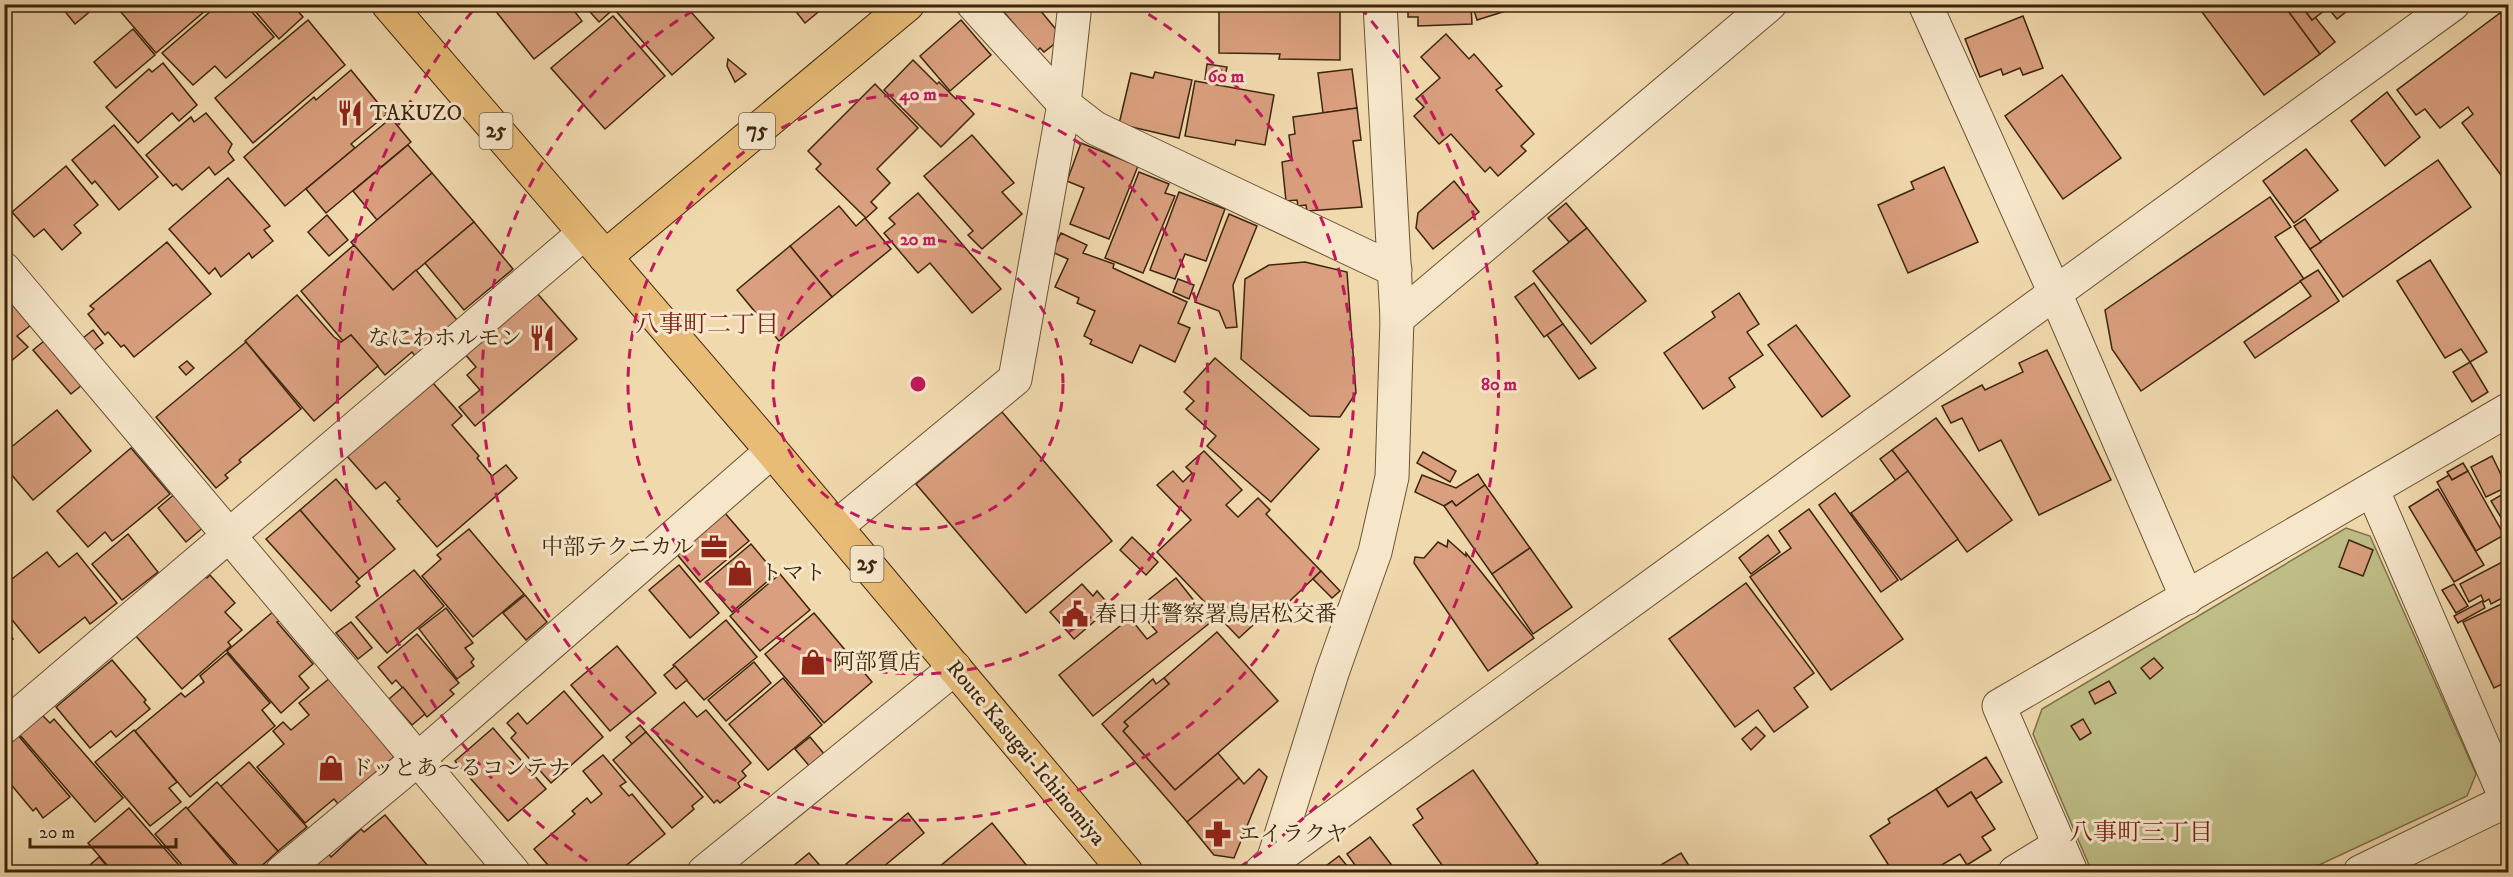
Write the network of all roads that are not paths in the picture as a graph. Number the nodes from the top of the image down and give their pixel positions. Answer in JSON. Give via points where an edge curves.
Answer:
{"nodes":[{"id":1,"x":388,"y":4,"type":"edge"},
{"id":2,"x":908,"y":4,"type":"edge"},
{"id":3,"x":973,"y":4,"type":"edge"},
{"id":4,"x":1075,"y":4,"type":"edge"},
{"id":5,"x":1380,"y":4,"type":"edge"},
{"id":6,"x":1770,"y":4,"type":"edge"},
{"id":7,"x":1925,"y":4,"type":"edge"},
{"id":8,"x":2453,"y":4,"type":"edge"},
{"id":9,"x":1064,"y":104,"type":"junction"},
{"id":10,"x":594,"y":245,"type":"junction"},
{"id":11,"x":4,"y":269,"type":"edge"},
{"id":12,"x":1395,"y":270,"type":"junction"},
{"id":13,"x":2055,"y":293,"type":"junction"},
{"id":14,"x":1397,"y":319,"type":"junction"},
{"id":15,"x":2508,"y":410,"type":"edge"},
{"id":16,"x":772,"y":451,"type":"junction"},
{"id":17,"x":2373,"y":491,"type":"junction"},
{"id":18,"x":836,"y":527,"type":"junction"},
{"id":19,"x":230,"y":537,"type":"junction"},
{"id":20,"x":2187,"y":598,"type":"junction"},
{"id":21,"x":955,"y":668,"type":"junction"},
{"id":22,"x":4,"y":727,"type":"edge"},
{"id":23,"x":418,"y":759,"type":"junction"},
{"id":24,"x":2508,"y":801,"type":"edge"},
{"id":25,"x":2065,"y":859,"type":"edge"},
{"id":26,"x":1267,"y":867,"type":"edge"},
{"id":27,"x":282,"y":873,"type":"edge"},
{"id":28,"x":513,"y":873,"type":"edge"},
{"id":29,"x":704,"y":873,"type":"edge"},
{"id":30,"x":1126,"y":873,"type":"edge"},
{"id":31,"x":2015,"y":873,"type":"edge"},
{"id":32,"x":2360,"y":873,"type":"edge"}],
"edges":[{"from":1,"to":10,"type":"main road","name":"Route Kasugai-Ichinomiya","number":"25"},
{"from":2,"to":10,"type":"main road","number":"75"},
{"from":3,"to":9,"type":"street"},
{"from":4,"to":9,"type":"street"},
{"from":5,"to":12,"type":"street"},
{"from":6,"to":14,"type":"street"},
{"from":7,"to":13,"type":"street"},
{"from":8,"to":13,"type":"street"},
{"from":9,"to":12,"type":"street","via":[[1095,128]]},
{"from":9,"to":18,"type":"street","via":[[1015,379]]},
{"from":10,"to":16,"type":"main road","name":"Route Kasugai-Ichinomiya","number":"25"},
{"from":10,"to":19,"type":"street"},
{"from":11,"to":19,"type":"street"},
{"from":12,"to":14,"type":"street"},
{"from":13,"to":20,"type":"street"},
{"from":13,"to":26,"type":"street"},
{"from":14,"to":26,"type":"street","via":[[1390,488],[1375,552]]},
{"from":15,"to":17,"type":"street"},
{"from":16,"to":18,"type":"main road","name":"Route Kasugai-Ichinomiya","number":"25"},
{"from":16,"to":23,"type":"street"},
{"from":17,"to":20,"type":"street"},
{"from":17,"to":24,"type":"street"},
{"from":18,"to":21,"type":"main road","name":"Route Kasugai-Ichinomiya","number":"25"},
{"from":19,"to":22,"type":"street"},
{"from":19,"to":23,"type":"street"},
{"from":20,"to":25,"type":"street","via":[[1999,706]]},
{"from":21,"to":29,"type":"street"},
{"from":21,"to":30,"type":"main road","name":"Route Kasugai-Ichinomiya","number":"25"},
{"from":23,"to":27,"type":"street"},
{"from":23,"to":28,"type":"street"},
{"from":24,"to":32,"type":"street"},
{"from":25,"to":31,"type":"street"}]}
